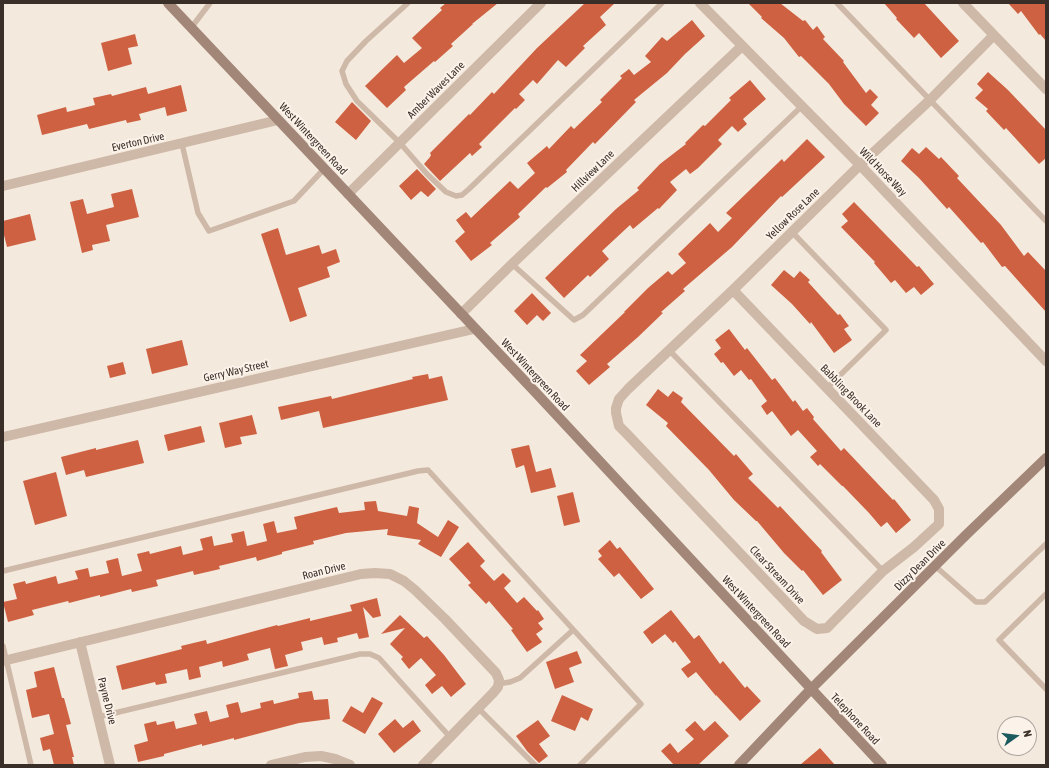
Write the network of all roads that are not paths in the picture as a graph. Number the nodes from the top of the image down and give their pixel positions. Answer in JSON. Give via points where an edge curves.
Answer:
{"nodes":[{"id":1,"x":168,"y":3,"type":"edge"},
{"id":2,"x":210,"y":3,"type":"edge"},
{"id":3,"x":408,"y":3,"type":"edge"},
{"id":4,"x":541,"y":3,"type":"edge"},
{"id":5,"x":662,"y":3,"type":"edge"},
{"id":6,"x":700,"y":3,"type":"edge"},
{"id":7,"x":837,"y":3,"type":"edge"},
{"id":8,"x":963,"y":3,"type":"edge"},
{"id":9,"x":191,"y":28,"type":"junction"},
{"id":10,"x":994,"y":36,"type":"junction"},
{"id":11,"x":742,"y":46,"type":"junction"},
{"id":12,"x":1046,"y":89,"type":"edge"},
{"id":13,"x":930,"y":100,"type":"junction"},
{"id":14,"x":802,"y":106,"type":"junction"},
{"id":15,"x":278,"y":120,"type":"junction"},
{"id":16,"x":400,"y":143,"type":"junction"},
{"id":17,"x":182,"y":144,"type":"junction"},
{"id":18,"x":860,"y":165,"type":"junction"},
{"id":19,"x":324,"y":169,"type":"junction"},
{"id":20,"x":3,"y":186,"type":"edge"},
{"id":21,"x":348,"y":194,"type":"junction"},
{"id":22,"x":1046,"y":221,"type":"edge"},
{"id":23,"x":792,"y":232,"type":"junction"},
{"id":24,"x":512,"y":264,"type":"junction"},
{"id":25,"x":733,"y":290,"type":"junction"},
{"id":26,"x":461,"y":314,"type":"junction"},
{"id":27,"x":474,"y":328,"type":"junction"},
{"id":28,"x":669,"y":350,"type":"junction"},
{"id":29,"x":1046,"y":361,"type":"edge"},
{"id":30,"x":827,"y":388,"type":"junction"},
{"id":31,"x":616,"y":413,"type":"joint"},
{"id":32,"x":3,"y":437,"type":"edge"},
{"id":33,"x":1046,"y":458,"type":"edge"},
{"id":34,"x":940,"y":524,"type":"joint"},
{"id":35,"x":1046,"y":544,"type":"edge"},
{"id":36,"x":935,"y":566,"type":"junction"},
{"id":37,"x":3,"y":571,"type":"edge"},
{"id":38,"x":883,"y":571,"type":"junction"},
{"id":39,"x":1046,"y":594,"type":"edge"},
{"id":40,"x":573,"y":630,"type":"junction"},
{"id":41,"x":80,"y":642,"type":"junction"},
{"id":42,"x":3,"y":646,"type":"edge"},
{"id":43,"x":4,"y":660,"type":"edge"},
{"id":44,"x":498,"y":684,"type":"junction"},
{"id":45,"x":811,"y":689,"type":"junction"},
{"id":46,"x":1046,"y":689,"type":"edge"},
{"id":47,"x":478,"y":708,"type":"junction"},
{"id":48,"x":98,"y":717,"type":"junction"},
{"id":49,"x":450,"y":737,"type":"junction"},
{"id":50,"x":31,"y":765,"type":"edge"},
{"id":51,"x":110,"y":765,"type":"edge"},
{"id":52,"x":271,"y":765,"type":"edge"},
{"id":53,"x":350,"y":765,"type":"edge"},
{"id":54,"x":423,"y":765,"type":"edge"},
{"id":55,"x":535,"y":765,"type":"edge"},
{"id":56,"x":580,"y":765,"type":"edge"},
{"id":57,"x":740,"y":765,"type":"edge"},
{"id":58,"x":882,"y":765,"type":"edge"}],
"edges":[{"from":1,"to":9,"type":"main road","name":"West Wintergreen Road"},
{"from":2,"to":9,"type":"lane"},
{"from":3,"to":16,"type":"lane","via":[[366,41],[347,61],[342,71],[346,84],[357,101]]},
{"from":4,"to":16,"type":"street","name":"Amber Waves Lane"},
{"from":5,"to":16,"type":"lane","via":[[462,195],[456,196],[446,192]]},
{"from":6,"to":11,"type":"street","name":"Wild Horse Way"},
{"from":7,"to":13,"type":"lane"},
{"from":8,"to":10,"type":"street"},
{"from":9,"to":15,"type":"main road","name":"West Wintergreen Road"},
{"from":10,"to":12,"type":"street"},
{"from":10,"to":13,"type":"street","name":"Yellow Rose Lane"},
{"from":11,"to":14,"type":"street","name":"Wild Horse Way"},
{"from":11,"to":24,"type":"street","name":"Hillview Lane"},
{"from":13,"to":18,"type":"street","name":"Yellow Rose Lane"},
{"from":13,"to":22,"type":"lane"},
{"from":14,"to":18,"type":"street","name":"Wild Horse Way"},
{"from":14,"to":24,"type":"lane","via":[[583,315],[574,320]]},
{"from":15,"to":17,"type":"street","name":"Everton Drive"},
{"from":15,"to":19,"type":"main road","name":"West Wintergreen Road"},
{"from":16,"to":21,"type":"street","name":"Amber Waves Lane"},
{"from":17,"to":19,"type":"lane","via":[[198,213],[209,231],[294,201]]},
{"from":17,"to":20,"type":"street","name":"Everton Drive"},
{"from":18,"to":23,"type":"street","name":"Yellow Rose Lane"},
{"from":18,"to":29,"type":"street","name":"Wild Horse Way"},
{"from":19,"to":21,"type":"main road","name":"West Wintergreen Road"},
{"from":21,"to":26,"type":"main road","name":"West Wintergreen Road"},
{"from":23,"to":25,"type":"street","name":"Yellow Rose Lane"},
{"from":23,"to":30,"type":"lane","via":[[886,330]]},
{"from":24,"to":26,"type":"street","name":"Hillview Lane"},
{"from":25,"to":28,"type":"street","name":"Yellow Rose Lane"},
{"from":25,"to":30,"type":"street","name":"Babbling Brook Lane"},
{"from":26,"to":27,"type":"main road","name":"West Wintergreen Road"},
{"from":27,"to":32,"type":"street","name":"Gerry Way Street"},
{"from":27,"to":45,"type":"main road","name":"West Wintergreen Road"},
{"from":28,"to":31,"type":"street","name":"Yellow Rose Lane","via":[[619,399]]},
{"from":28,"to":38,"type":"lane"},
{"from":30,"to":34,"type":"street","name":"Babbling Brook Lane","via":[[934,500],[939,509]]},
{"from":31,"to":38,"type":"street","name":"Clear Stream Drive","via":[[619,426],[626,434],[804,620],[817,629],[827,628]]},
{"from":33,"to":36,"type":"main road","name":"Dizzy Dean Drive"},
{"from":34,"to":38,"type":"street","name":"Clear Stream Drive"},
{"from":35,"to":36,"type":"lane","via":[[985,602],[976,602]]},
{"from":36,"to":45,"type":"main road","name":"Dizzy Dean Drive"},
{"from":37,"to":40,"type":"lane","via":[[428,470]]},
{"from":39,"to":46,"type":"lane","via":[[999,640]]},
{"from":40,"to":44,"type":"lane","via":[[520,678]]},
{"from":40,"to":56,"type":"lane","via":[[641,704]]},
{"from":41,"to":43,"type":"street","name":"Roan Drive"},
{"from":41,"to":44,"type":"street","name":"Roan Drive","via":[[361,574],[390,574],[416,590],[445,618],[496,673]]},
{"from":41,"to":48,"type":"street","name":"Payne Drive"},
{"from":42,"to":43,"type":"lane"},
{"from":43,"to":50,"type":"lane"},
{"from":44,"to":47,"type":"street"},
{"from":45,"to":57,"type":"main road"},
{"from":45,"to":58,"type":"main road","name":"Telephone Road"},
{"from":47,"to":49,"type":"street"},
{"from":47,"to":55,"type":"lane"},
{"from":48,"to":49,"type":"lane","via":[[360,654],[370,654],[378,658]]},
{"from":48,"to":51,"type":"street","name":"Payne Drive"},
{"from":49,"to":54,"type":"street"},
{"from":52,"to":53,"type":"street","via":[[321,756]]}]}
